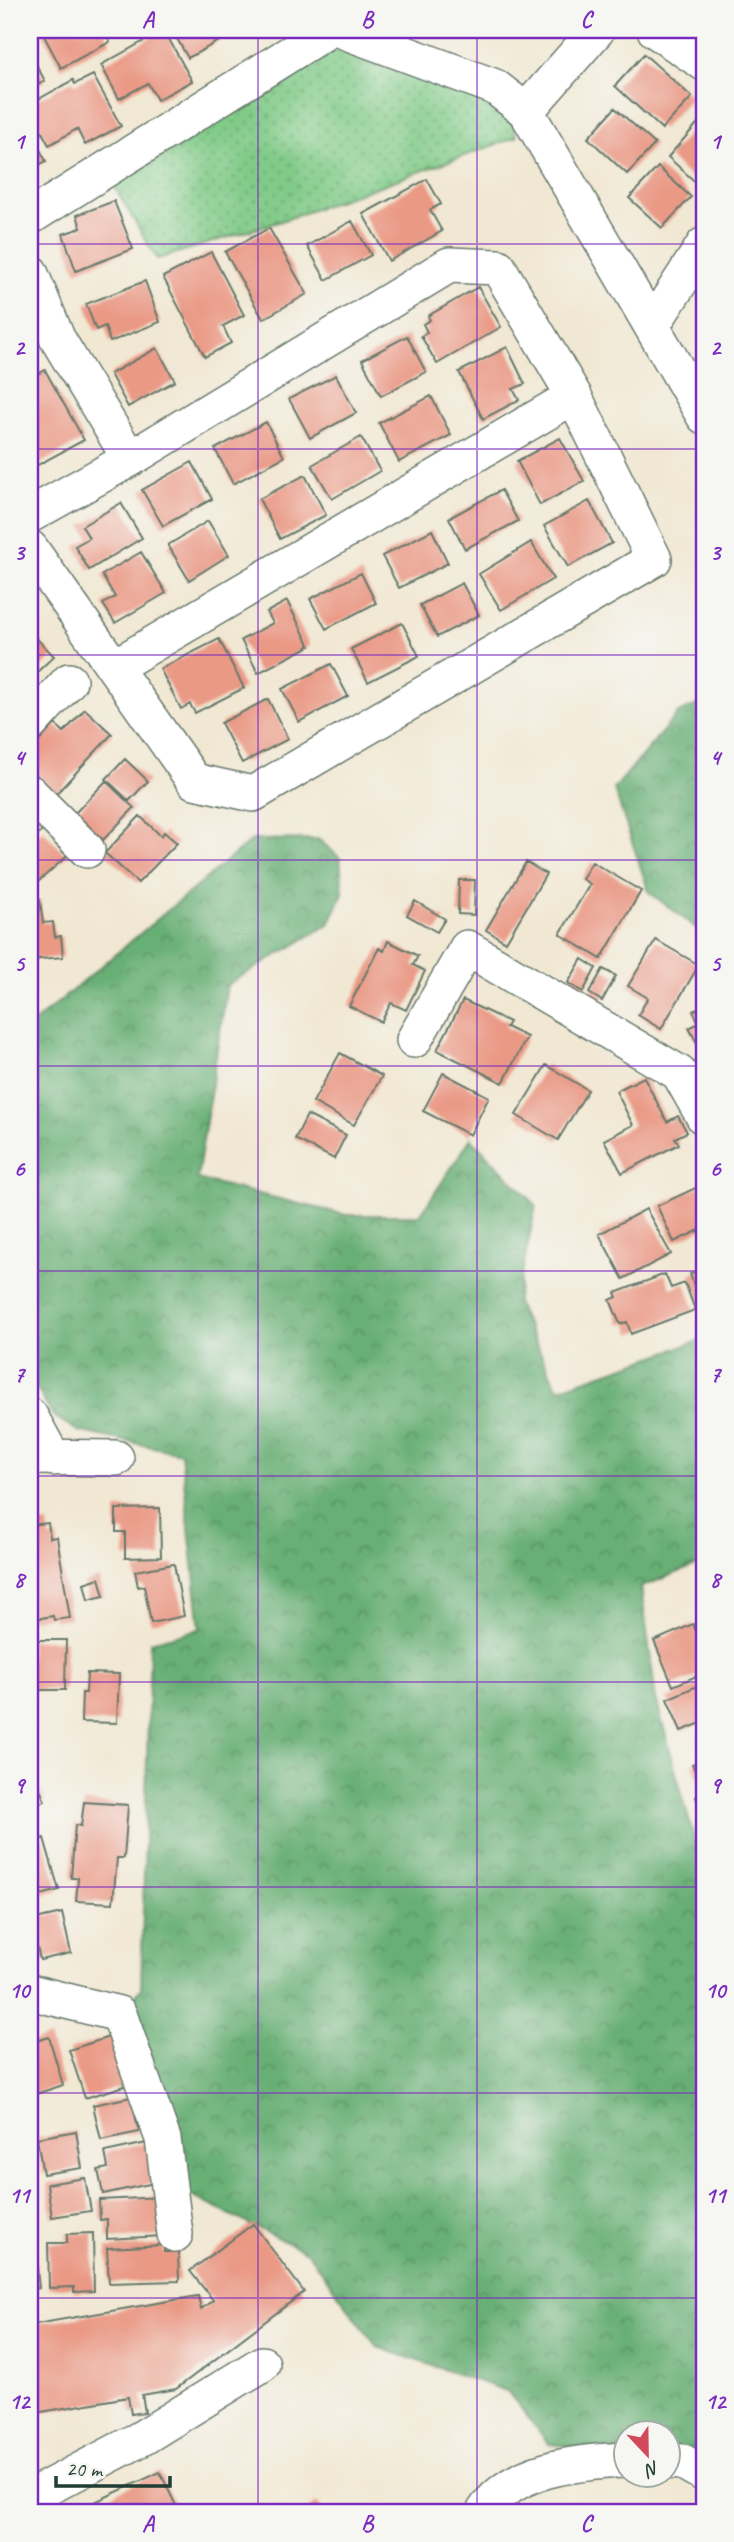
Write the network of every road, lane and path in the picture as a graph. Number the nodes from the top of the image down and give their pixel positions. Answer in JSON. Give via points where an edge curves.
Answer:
{"nodes":[{"id":1,"x":328,"y":30,"type":"edge"},
{"id":2,"x":341,"y":30,"type":"edge"},
{"id":3,"x":597,"y":30,"type":"edge"},
{"id":4,"x":655,"y":30,"type":"edge"},
{"id":5,"x":704,"y":63,"type":"edge"},
{"id":6,"x":526,"y":111,"type":"junction"},
{"id":7,"x":30,"y":216,"type":"edge"},
{"id":8,"x":704,"y":245,"type":"edge"},
{"id":9,"x":30,"y":272,"type":"edge"},
{"id":10,"x":653,"y":324,"type":"junction"},
{"id":11,"x":43,"y":343,"type":"edge"},
{"id":12,"x":573,"y":396,"type":"junction"},
{"id":13,"x":704,"y":416,"type":"edge"},
{"id":14,"x":130,"y":459,"type":"junction"},
{"id":15,"x":30,"y":515,"type":"edge"},
{"id":16,"x":30,"y":548,"type":"edge"},
{"id":17,"x":114,"y":667,"type":"junction"},
{"id":18,"x":69,"y":681,"type":"dead end"},
{"id":19,"x":30,"y":724,"type":"edge"},
{"id":20,"x":30,"y":793,"type":"edge"},
{"id":21,"x":87,"y":850,"type":"dead end"},
{"id":22,"x":414,"y":1041,"type":"dead end"},
{"id":23,"x":700,"y":1100,"type":"edge"},
{"id":24,"x":30,"y":1416,"type":"edge"},
{"id":25,"x":42,"y":1457,"type":"edge"},
{"id":26,"x":116,"y":1458,"type":"dead end"},
{"id":27,"x":30,"y":1992,"type":"edge"},
{"id":28,"x":174,"y":2234,"type":"dead end"},
{"id":29,"x":262,"y":2364,"type":"dead end"},
{"id":30,"x":612,"y":2460,"type":"edge"},
{"id":31,"x":682,"y":2462,"type":"edge"},
{"id":32,"x":704,"y":2474,"type":"edge"},
{"id":33,"x":30,"y":2497,"type":"edge"},
{"id":34,"x":484,"y":2512,"type":"edge"}],
"edges":[{"from":1,"to":7,"type":"street"},
{"from":2,"to":6,"type":"street","via":[[495,87]]},
{"from":3,"to":6,"type":"street"},
{"from":4,"to":5,"type":"street"},
{"from":6,"to":10,"type":"street"},
{"from":8,"to":10,"type":"street"},
{"from":9,"to":11,"type":"street"},
{"from":10,"to":13,"type":"street"},
{"from":11,"to":14,"type":"street"},
{"from":12,"to":14,"type":"street","via":[[498,268],[449,265]]},
{"from":12,"to":17,"type":"street"},
{"from":12,"to":17,"type":"street","via":[[654,559],[253,794],[194,781]]},
{"from":14,"to":15,"type":"street"},
{"from":16,"to":17,"type":"street"},
{"from":18,"to":19,"type":"street"},
{"from":20,"to":21,"type":"street"},
{"from":22,"to":23,"type":"street","via":[[467,948],[679,1073]]},
{"from":24,"to":25,"type":"street"},
{"from":25,"to":26,"type":"street"},
{"from":27,"to":28,"type":"street","via":[[119,2014],[163,2139]]},
{"from":29,"to":33,"type":"street","via":[[142,2438]]},
{"from":30,"to":34,"type":"street","via":[[548,2469],[504,2490]]},
{"from":31,"to":32,"type":"street"}]}
